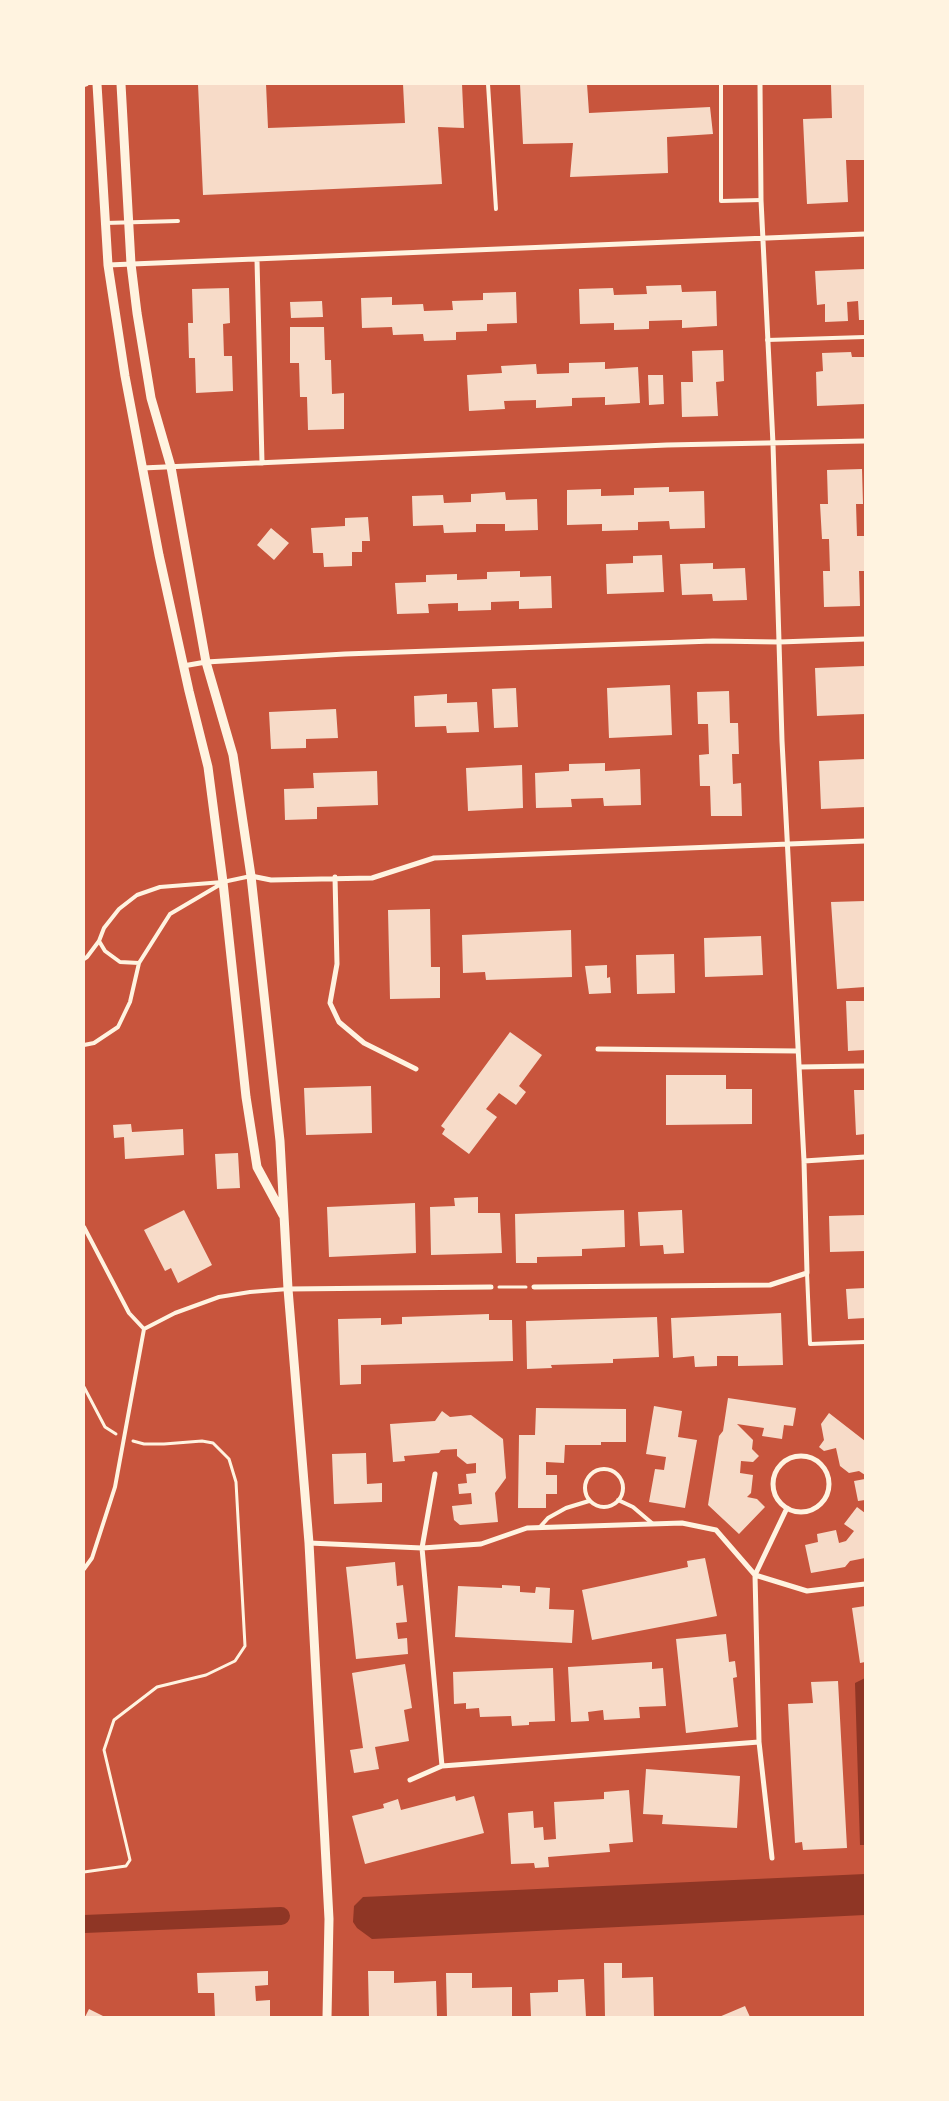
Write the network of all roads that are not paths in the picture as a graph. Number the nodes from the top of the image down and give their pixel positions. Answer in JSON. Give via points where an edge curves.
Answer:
{"nodes":[{"id":1,"x":97,"y":84,"type":"edge"},
{"id":2,"x":121,"y":84,"type":"edge"},
{"id":3,"x":488,"y":84,"type":"edge"},
{"id":4,"x":720,"y":84,"type":"edge"},
{"id":5,"x":760,"y":84,"type":"edge"},
{"id":6,"x":761,"y":200,"type":"junction"},
{"id":7,"x":496,"y":209,"type":"dead end"},
{"id":8,"x":178,"y":221,"type":"dead end"},
{"id":9,"x":105,"y":223,"type":"junction"},
{"id":10,"x":129,"y":223,"type":"junction"},
{"id":11,"x":865,"y":234,"type":"edge"},
{"id":12,"x":763,"y":240,"type":"junction"},
{"id":13,"x":257,"y":260,"type":"junction"},
{"id":14,"x":131,"y":264,"type":"junction"},
{"id":15,"x":108,"y":265,"type":"junction"},
{"id":16,"x":865,"y":337,"type":"edge"},
{"id":17,"x":767,"y":340,"type":"junction"},
{"id":18,"x":865,"y":441,"type":"edge"},
{"id":19,"x":773,"y":444,"type":"junction"},
{"id":20,"x":262,"y":463,"type":"junction"},
{"id":21,"x":171,"y":467,"type":"junction"},
{"id":22,"x":142,"y":468,"type":"junction"},
{"id":23,"x":865,"y":639,"type":"edge"},
{"id":24,"x":780,"y":642,"type":"junction"},
{"id":25,"x":206,"y":662,"type":"junction"},
{"id":26,"x":183,"y":666,"type":"junction"},
{"id":27,"x":865,"y":840,"type":"edge"},
{"id":28,"x":788,"y":842,"type":"junction"},
{"id":29,"x":251,"y":876,"type":"junction"},
{"id":30,"x":335,"y":877,"type":"junction"},
{"id":31,"x":223,"y":882,"type":"junction"},
{"id":32,"x":99,"y":942,"type":"junction"},
{"id":33,"x":84,"y":959,"type":"edge"},
{"id":34,"x":139,"y":963,"type":"junction"},
{"id":35,"x":84,"y":1045,"type":"edge"},
{"id":36,"x":598,"y":1050,"type":"dead end"},
{"id":37,"x":798,"y":1051,"type":"junction"},
{"id":38,"x":865,"y":1066,"type":"edge"},
{"id":39,"x":799,"y":1067,"type":"junction"},
{"id":40,"x":416,"y":1069,"type":"dead end"},
{"id":41,"x":865,"y":1157,"type":"edge"},
{"id":42,"x":804,"y":1161,"type":"junction"},
{"id":43,"x":284,"y":1217,"type":"junction"},
{"id":44,"x":84,"y":1227,"type":"edge"},
{"id":45,"x":807,"y":1273,"type":"junction"},
{"id":46,"x":492,"y":1287,"type":"road end"},
{"id":47,"x":534,"y":1287,"type":"road end"},
{"id":48,"x":288,"y":1289,"type":"junction"},
{"id":49,"x":144,"y":1329,"type":"junction"},
{"id":50,"x":865,"y":1342,"type":"edge"},
{"id":51,"x":436,"y":1474,"type":"dead end"},
{"id":52,"x":618,"y":1500,"type":"junction"},
{"id":53,"x":590,"y":1501,"type":"junction"},
{"id":54,"x":787,"y":1508,"type":"junction"},
{"id":55,"x":653,"y":1524,"type":"junction"},
{"id":56,"x":540,"y":1528,"type":"junction"},
{"id":57,"x":309,"y":1543,"type":"junction"},
{"id":58,"x":422,"y":1548,"type":"junction"},
{"id":59,"x":84,"y":1569,"type":"edge"},
{"id":60,"x":755,"y":1575,"type":"junction"},
{"id":61,"x":865,"y":1584,"type":"edge"},
{"id":62,"x":759,"y":1742,"type":"junction"},
{"id":63,"x":442,"y":1766,"type":"junction"},
{"id":64,"x":410,"y":1780,"type":"dead end"},
{"id":65,"x":772,"y":1858,"type":"dead end"},
{"id":66,"x":327,"y":2017,"type":"edge"}],
"edges":[{"from":1,"to":9,"type":"street"},
{"from":2,"to":10,"type":"street"},
{"from":3,"to":7,"type":"lane"},
{"from":4,"to":6,"type":"lane","via":[[721,201]]},
{"from":5,"to":6,"type":"street"},
{"from":6,"to":12,"type":"street"},
{"from":8,"to":10,"type":"lane"},
{"from":9,"to":10,"type":"lane"},
{"from":9,"to":15,"type":"street"},
{"from":10,"to":14,"type":"street"},
{"from":11,"to":12,"type":"street"},
{"from":12,"to":13,"type":"street"},
{"from":12,"to":17,"type":"street"},
{"from":13,"to":14,"type":"street"},
{"from":13,"to":20,"type":"street"},
{"from":14,"to":15,"type":"street"},
{"from":14,"to":21,"type":"street","via":[[151,398]]},
{"from":15,"to":22,"type":"street"},
{"from":16,"to":17,"type":"lane"},
{"from":17,"to":19,"type":"street"},
{"from":18,"to":19,"type":"street"},
{"from":19,"to":20,"type":"street"},
{"from":19,"to":24,"type":"street"},
{"from":20,"to":21,"type":"street"},
{"from":21,"to":22,"type":"street"},
{"from":21,"to":25,"type":"street"},
{"from":22,"to":26,"type":"street"},
{"from":23,"to":24,"type":"street"},
{"from":24,"to":25,"type":"street","via":[[713,641]]},
{"from":24,"to":28,"type":"street"},
{"from":25,"to":26,"type":"street"},
{"from":25,"to":29,"type":"street","via":[[233,756]]},
{"from":26,"to":31,"type":"street","via":[[207,762]]},
{"from":27,"to":28,"type":"street"},
{"from":28,"to":30,"type":"street","via":[[434,858],[372,878]]},
{"from":28,"to":37,"type":"street"},
{"from":29,"to":30,"type":"street","via":[[271,880]]},
{"from":29,"to":31,"type":"lane"},
{"from":29,"to":43,"type":"street","via":[[280,1141]]},
{"from":30,"to":40,"type":"street","via":[[337,964],[330,1003],[339,1022],[364,1043]]},
{"from":31,"to":32,"type":"lane","via":[[160,887],[137,895],[119,909],[104,928]]},
{"from":31,"to":34,"type":"lane","via":[[170,914]]},
{"from":31,"to":43,"type":"street","via":[[246,1097],[257,1167]]},
{"from":32,"to":33,"type":"lane"},
{"from":32,"to":34,"type":"lane","via":[[105,952],[120,962]]},
{"from":34,"to":35,"type":"lane","via":[[130,1002],[118,1027],[94,1043]]},
{"from":36,"to":37,"type":"street"},
{"from":37,"to":39,"type":"street"},
{"from":38,"to":39,"type":"street"},
{"from":39,"to":42,"type":"street"},
{"from":41,"to":42,"type":"street"},
{"from":42,"to":45,"type":"street"},
{"from":43,"to":48,"type":"street"},
{"from":44,"to":49,"type":"lane","via":[[129,1313]]},
{"from":45,"to":47,"type":"street","via":[[770,1285]]},
{"from":45,"to":50,"type":"lane","via":[[810,1344]]},
{"from":46,"to":48,"type":"street"},
{"from":48,"to":49,"type":"lane","via":[[218,1297]]},
{"from":48,"to":57,"type":"street"},
{"from":49,"to":59,"type":"lane","via":[[115,1487],[92,1558]]},
{"from":51,"to":58,"type":"street"},
{"from":52,"to":53,"type":"lane","via":[[601,1507]]},
{"from":52,"to":53,"type":"lane","via":[[623,1489],[620,1477],[604,1468],[588,1476],[584,1489]]},
{"from":52,"to":55,"type":"lane","via":[[633,1507]]},
{"from":53,"to":56,"type":"lane","via":[[566,1508],[548,1518]]},
{"from":54,"to":54,"type":"street","via":[[809,1511],[826,1497],[828,1476],[814,1459],[793,1457],[776,1470],[774,1492]]},
{"from":54,"to":60,"type":"street"},
{"from":55,"to":56,"type":"street"},
{"from":55,"to":60,"type":"street","via":[[682,1523],[716,1530]]},
{"from":56,"to":58,"type":"street","via":[[527,1528],[481,1544]]},
{"from":57,"to":58,"type":"street"},
{"from":57,"to":66,"type":"street","via":[[329,1920]]},
{"from":58,"to":63,"type":"street"},
{"from":60,"to":61,"type":"street","via":[[808,1591]]},
{"from":60,"to":62,"type":"street"},
{"from":62,"to":63,"type":"street"},
{"from":62,"to":65,"type":"street"},
{"from":63,"to":64,"type":"street"}]}
